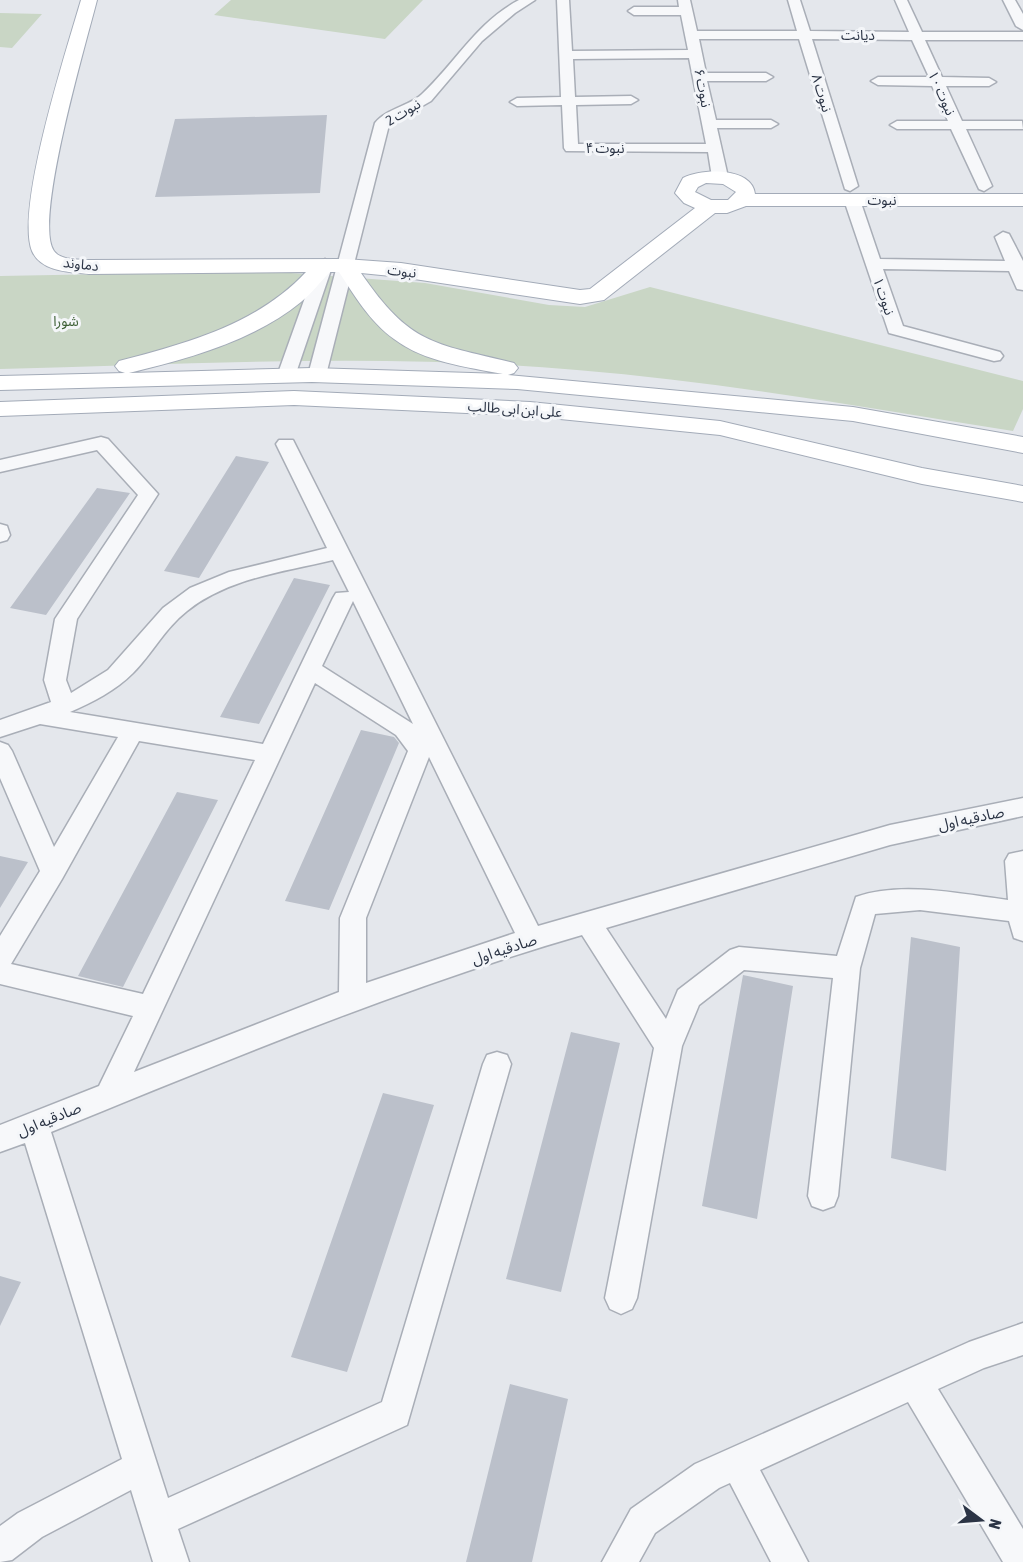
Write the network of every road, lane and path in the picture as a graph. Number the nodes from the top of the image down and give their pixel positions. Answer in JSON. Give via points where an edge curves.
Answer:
{"nodes":[{"id":1,"x":89,"y":0,"type":"edge"},
{"id":2,"x":529,"y":0,"type":"edge"},
{"id":3,"x":563,"y":0,"type":"edge"},
{"id":4,"x":794,"y":0,"type":"edge"},
{"id":5,"x":901,"y":0,"type":"edge"},
{"id":6,"x":1009,"y":0,"type":"edge"},
{"id":7,"x":685,"y":5,"type":"edge"},
{"id":8,"x":634,"y":11,"type":"dead end"},
{"id":9,"x":1023,"y":26,"type":"edge"},
{"id":10,"x":693,"y":35,"type":"junction"},
{"id":11,"x":804,"y":35,"type":"junction"},
{"id":12,"x":916,"y":35,"type":"junction"},
{"id":13,"x":1023,"y":36,"type":"edge"},
{"id":14,"x":696,"y":54,"type":"junction"},
{"id":15,"x":567,"y":55,"type":"junction"},
{"id":16,"x":700,"y":77,"type":"junction"},
{"id":17,"x":766,"y":77,"type":"dead end"},
{"id":18,"x":878,"y":81,"type":"dead end"},
{"id":19,"x":937,"y":81,"type":"junction"},
{"id":20,"x":989,"y":82,"type":"dead end"},
{"id":21,"x":631,"y":100,"type":"dead end"},
{"id":22,"x":569,"y":101,"type":"junction"},
{"id":23,"x":517,"y":102,"type":"dead end"},
{"id":24,"x":710,"y":124,"type":"junction"},
{"id":25,"x":771,"y":124,"type":"dead end"},
{"id":26,"x":897,"y":125,"type":"dead end"},
{"id":27,"x":957,"y":125,"type":"junction"},
{"id":28,"x":1022,"y":125,"type":"edge"},
{"id":29,"x":714,"y":148,"type":"junction"},
{"id":30,"x":720,"y":177,"type":"junction"},
{"id":31,"x":1023,"y":187,"type":"edge"},
{"id":32,"x":742,"y":192,"type":"junction"},
{"id":33,"x":851,"y":193,"type":"junction"},
{"id":34,"x":987,"y":193,"type":"junction"},
{"id":35,"x":690,"y":198,"type":"junction"},
{"id":36,"x":1023,"y":200,"type":"edge"},
{"id":37,"x":711,"y":206,"type":"junction"},
{"id":38,"x":1003,"y":237,"type":"dead end"},
{"id":39,"x":873,"y":264,"type":"junction"},
{"id":40,"x":335,"y":265,"type":"junction"},
{"id":41,"x":1018,"y":266,"type":"edge"},
{"id":42,"x":1023,"y":285,"type":"edge"},
{"id":43,"x":566,"y":297,"type":"junction"},
{"id":44,"x":994,"y":356,"type":"dead end"},
{"id":45,"x":317,"y":375,"type":"junction"},
{"id":46,"x":286,"y":376,"type":"junction"},
{"id":47,"x":62,"y":381,"type":"junction"},
{"id":48,"x":0,"y":383,"type":"edge"},
{"id":49,"x":601,"y":390,"type":"junction"},
{"id":50,"x":0,"y":409,"type":"edge"},
{"id":51,"x":875,"y":418,"type":"junction"},
{"id":52,"x":286,"y":444,"type":"dead end"},
{"id":53,"x":1023,"y":445,"type":"edge"},
{"id":54,"x":1023,"y":453,"type":"edge"},
{"id":55,"x":869,"y":463,"type":"junction"},
{"id":56,"x":0,"y":466,"type":"edge"},
{"id":57,"x":1023,"y":484,"type":"edge"},
{"id":58,"x":1023,"y":494,"type":"edge"},
{"id":59,"x":340,"y":552,"type":"junction"},
{"id":60,"x":344,"y":598,"type":"dead end"},
{"id":61,"x":310,"y":669,"type":"junction"},
{"id":62,"x":63,"y":704,"type":"junction"},
{"id":63,"x":39,"y":715,"type":"junction"},
{"id":64,"x":0,"y":729,"type":"edge"},
{"id":65,"x":133,"y":731,"type":"junction"},
{"id":66,"x":424,"y":740,"type":"junction"},
{"id":67,"x":0,"y":751,"type":"edge"},
{"id":68,"x":269,"y":754,"type":"junction"},
{"id":69,"x":1023,"y":807,"type":"edge"},
{"id":70,"x":1023,"y":861,"type":"edge"},
{"id":71,"x":53,"y":872,"type":"junction"},
{"id":72,"x":1022,"y":921,"type":"edge"},
{"id":73,"x":588,"y":923,"type":"junction"},
{"id":74,"x":531,"y":939,"type":"junction"},
{"id":75,"x":0,"y":959,"type":"edge"},
{"id":76,"x":847,"y":968,"type":"junction"},
{"id":77,"x":0,"y":973,"type":"edge"},
{"id":78,"x":353,"y":999,"type":"junction"},
{"id":79,"x":151,"y":1008,"type":"junction"},
{"id":80,"x":668,"y":1046,"type":"junction"},
{"id":81,"x":497,"y":1064,"type":"dead end"},
{"id":82,"x":110,"y":1094,"type":"junction"},
{"id":83,"x":34,"y":1124,"type":"junction"},
{"id":84,"x":0,"y":1139,"type":"edge"},
{"id":85,"x":823,"y":1196,"type":"dead end"},
{"id":86,"x":621,"y":1298,"type":"dead end"},
{"id":87,"x":1023,"y":1339,"type":"edge"},
{"id":88,"x":915,"y":1382,"type":"junction"},
{"id":89,"x":738,"y":1463,"type":"junction"},
{"id":90,"x":141,"y":1467,"type":"junction"},
{"id":91,"x":158,"y":1520,"type":"junction"},
{"id":92,"x":0,"y":1548,"type":"edge"},
{"id":93,"x":171,"y":1562,"type":"edge"},
{"id":94,"x":620,"y":1562,"type":"edge"},
{"id":95,"x":790,"y":1562,"type":"edge"},
{"id":96,"x":1023,"y":1562,"type":"edge"}],
"edges":[{"from":1,"to":40,"type":"main road","name":"دماوند","via":[[58,113],[43,189],[38,226],[41,249],[47,256],[64,264],[89,267]]},
{"from":2,"to":40,"type":"street","name":"نبوت 2","via":[[510,10],[477,38],[426,98],[382,123]]},
{"from":3,"to":15,"type":"street","name":"نبوت ۴"},
{"from":4,"to":11,"type":"street","name":"نبوت ۸"},
{"from":5,"to":12,"type":"street","name":"نبوت ۱۰"},
{"from":6,"to":9,"type":"street"},
{"from":7,"to":8,"type":"street"},
{"from":7,"to":10,"type":"street","name":"نبوت ۶"},
{"from":10,"to":11,"type":"street","name":"دیانت"},
{"from":10,"to":14,"type":"street","name":"نبوت ۶"},
{"from":11,"to":12,"type":"street","name":"دیانت"},
{"from":11,"to":33,"type":"street","name":"نبوت ۸"},
{"from":12,"to":13,"type":"street","name":"دیانت"},
{"from":12,"to":19,"type":"street","name":"نبوت ۱۰"},
{"from":14,"to":15,"type":"street"},
{"from":14,"to":16,"type":"street","name":"نبوت ۶"},
{"from":15,"to":22,"type":"street","name":"نبوت ۴"},
{"from":16,"to":17,"type":"street"},
{"from":16,"to":24,"type":"street","name":"نبوت ۶"},
{"from":18,"to":19,"type":"street"},
{"from":19,"to":20,"type":"street"},
{"from":19,"to":27,"type":"street","name":"نبوت ۱۰"},
{"from":21,"to":22,"type":"street"},
{"from":22,"to":23,"type":"street"},
{"from":22,"to":29,"type":"street","name":"نبوت ۴","via":[[571,148]]},
{"from":24,"to":25,"type":"street"},
{"from":24,"to":29,"type":"street","name":"نبوت ۶"},
{"from":26,"to":27,"type":"street"},
{"from":27,"to":28,"type":"street"},
{"from":27,"to":34,"type":"street","name":"نبوت ۱۰"},
{"from":29,"to":30,"type":"street","name":"نبوت ۶"},
{"from":30,"to":32,"type":"main road"},
{"from":30,"to":35,"type":"main road","via":[[690,182],[685,193]]},
{"from":31,"to":34,"type":"main road","name":"نبوت"},
{"from":32,"to":33,"type":"main road","name":"نبوت"},
{"from":32,"to":37,"type":"main road","via":[[730,205]]},
{"from":33,"to":34,"type":"main road","name":"نبوت"},
{"from":33,"to":39,"type":"street","name":"نبوت ۱"},
{"from":34,"to":36,"type":"main road","name":"نبوت"},
{"from":35,"to":37,"type":"main road"},
{"from":35,"to":43,"type":"main road"},
{"from":37,"to":43,"type":"main road","name":"نبوت","via":[[596,295]]},
{"from":38,"to":41,"type":"street"},
{"from":39,"to":41,"type":"street"},
{"from":39,"to":44,"type":"street","name":"نبوت ۱","via":[[895,329]]},
{"from":40,"to":43,"type":"main road","name":"نبوت","via":[[400,270]]},
{"from":40,"to":45,"type":"street"},
{"from":40,"to":46,"type":"street"},
{"from":40,"to":47,"type":"main road","via":[[286,303],[221,338],[155,360]]},
{"from":40,"to":49,"type":"main road","via":[[411,341]]},
{"from":41,"to":42,"type":"street"},
{"from":45,"to":46,"type":"main road","name":"علی ابن ابی طالب"},
{"from":45,"to":49,"type":"main road","name":"علی ابن ابی طالب","via":[[517,382]]},
{"from":46,"to":47,"type":"main road","name":"علی ابن ابی طالب"},
{"from":47,"to":48,"type":"main road","name":"علی ابن ابی طالب"},
{"from":49,"to":51,"type":"main road","name":"علی ابن ابی طالب"},
{"from":50,"to":55,"type":"main road","name":"علی ابن ابی طالب","via":[[294,398],[530,409],[720,428]]},
{"from":51,"to":53,"type":"main road","name":"علی ابن ابی طالب"},
{"from":51,"to":55,"type":"main road","via":[[933,440],[936,454],[924,464]]},
{"from":52,"to":59,"type":"street"},
{"from":54,"to":57,"type":"main road","via":[[1011,460],[1010,471]]},
{"from":55,"to":58,"type":"main road","name":"علی ابن ابی طالب"},
{"from":56,"to":62,"type":"street","via":[[101,443],[148,494],[66,619],[55,680]]},
{"from":59,"to":62,"type":"street","via":[[248,574],[194,596],[178,606],[116,676]]},
{"from":59,"to":66,"type":"street"},
{"from":60,"to":61,"type":"street"},
{"from":61,"to":66,"type":"street"},
{"from":61,"to":68,"type":"street"},
{"from":62,"to":63,"type":"street"},
{"from":63,"to":64,"type":"street"},
{"from":63,"to":65,"type":"street"},
{"from":65,"to":68,"type":"street"},
{"from":65,"to":71,"type":"street"},
{"from":66,"to":74,"type":"street"},
{"from":66,"to":78,"type":"street","via":[[353,918]]},
{"from":67,"to":71,"type":"street"},
{"from":68,"to":79,"type":"street"},
{"from":69,"to":73,"type":"street","name":"صادقیه اول","via":[[890,835]]},
{"from":70,"to":72,"type":"street","via":[[1018,861]]},
{"from":71,"to":75,"type":"street"},
{"from":72,"to":76,"type":"street","via":[[920,900],[865,904]]},
{"from":73,"to":74,"type":"street","name":"صادقیه اول"},
{"from":73,"to":80,"type":"street"},
{"from":74,"to":78,"type":"street","name":"صادقیه اول"},
{"from":76,"to":80,"type":"street","via":[[738,958],[688,998]]},
{"from":76,"to":85,"type":"street"},
{"from":77,"to":79,"type":"street"},
{"from":78,"to":82,"type":"street","name":"صادقیه اول"},
{"from":79,"to":82,"type":"street"},
{"from":80,"to":86,"type":"street"},
{"from":81,"to":91,"type":"street","via":[[395,1413]]},
{"from":82,"to":83,"type":"street","name":"صادقیه اول"},
{"from":83,"to":84,"type":"street","name":"صادقیه اول"},
{"from":83,"to":90,"type":"street"},
{"from":87,"to":88,"type":"street"},
{"from":88,"to":89,"type":"street"},
{"from":88,"to":96,"type":"street"},
{"from":89,"to":94,"type":"street","via":[[707,1476],[643,1521]]},
{"from":89,"to":95,"type":"street"},
{"from":90,"to":91,"type":"street"},
{"from":90,"to":92,"type":"street","via":[[30,1525]]},
{"from":91,"to":93,"type":"street"}]}
